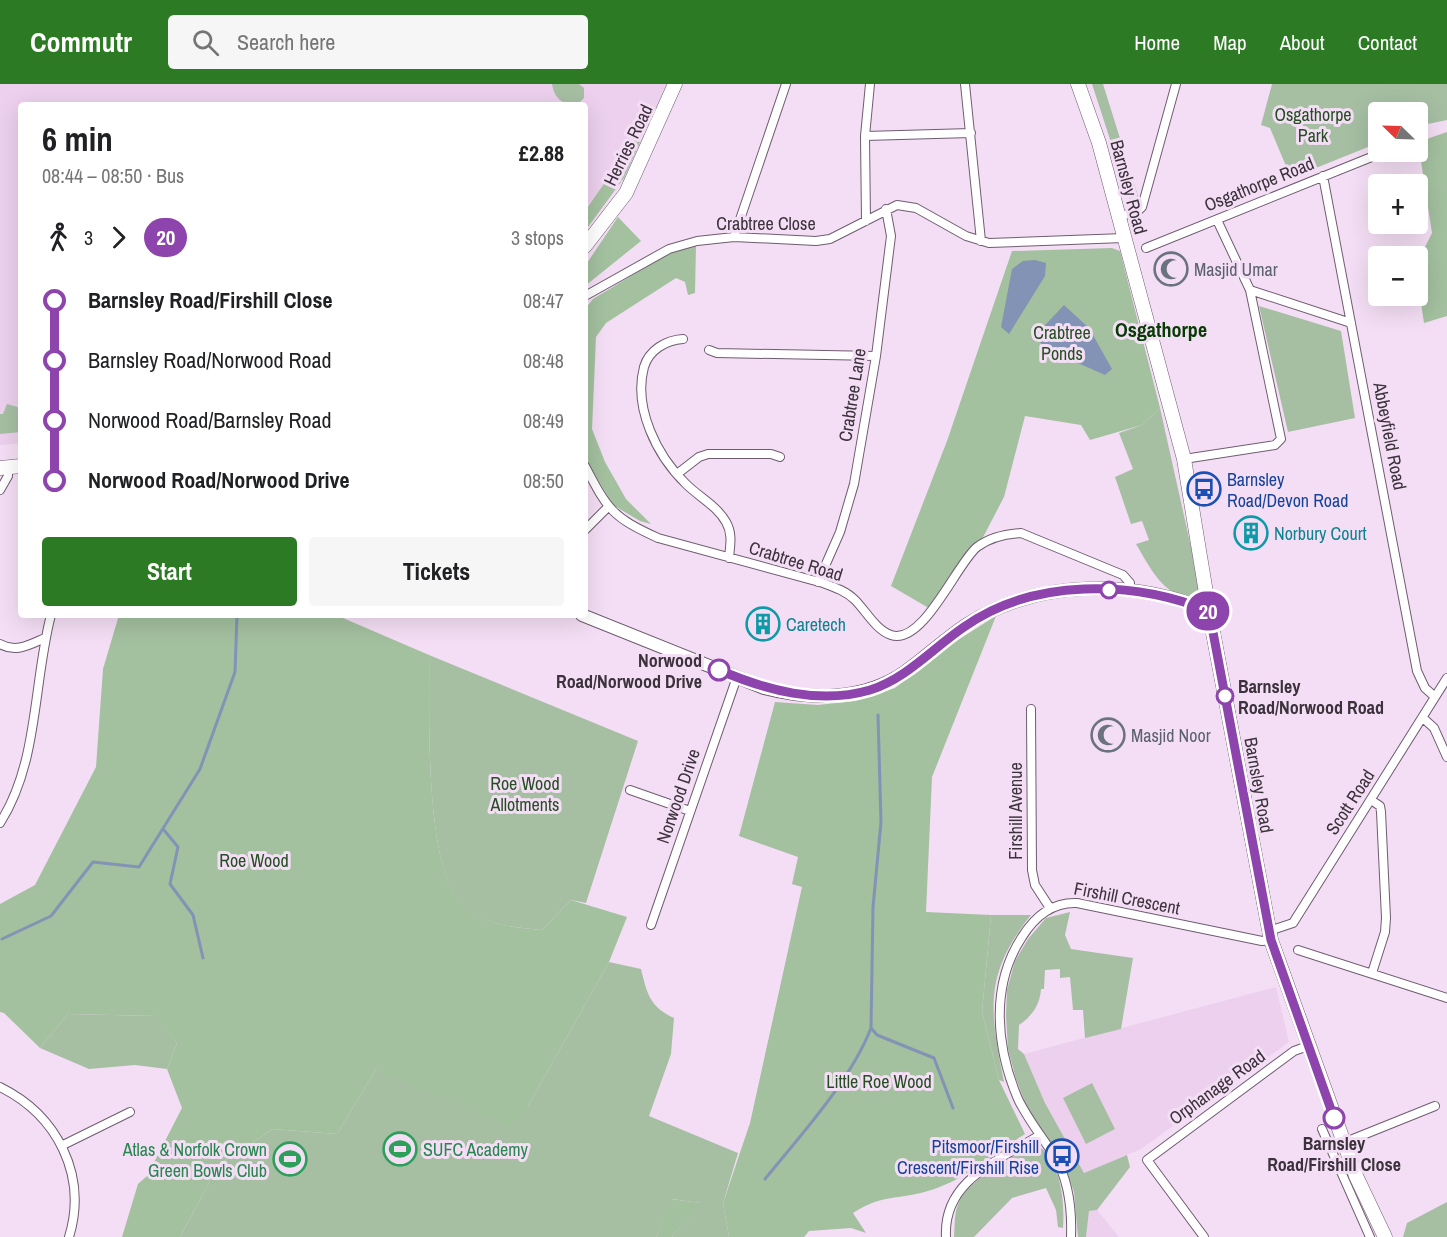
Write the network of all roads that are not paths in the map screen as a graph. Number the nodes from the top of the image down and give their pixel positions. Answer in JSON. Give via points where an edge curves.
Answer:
{"nodes":[{"id":1,"x":675,"y":84,"type":"edge"},
{"id":2,"x":786,"y":84,"type":"edge"},
{"id":3,"x":870,"y":84,"type":"edge"},
{"id":4,"x":965,"y":84,"type":"edge"},
{"id":5,"x":1078,"y":84,"type":"edge"},
{"id":6,"x":1176,"y":84,"type":"edge"},
{"id":7,"x":971,"y":133,"type":"junction"},
{"id":8,"x":866,"y":136,"type":"junction"},
{"id":9,"x":1368,"y":158,"type":"edge"},
{"id":10,"x":1323,"y":176,"type":"junction"},
{"id":11,"x":886,"y":209,"type":"junction"},
{"id":12,"x":1118,"y":216,"type":"junction"},
{"id":13,"x":1216,"y":220,"type":"junction"},
{"id":14,"x":866,"y":221,"type":"junction"},
{"id":15,"x":734,"y":237,"type":"junction"},
{"id":16,"x":1124,"y":238,"type":"junction"},
{"id":17,"x":981,"y":241,"type":"junction"},
{"id":18,"x":588,"y":242,"type":"edge"},
{"id":19,"x":1146,"y":248,"type":"dead end"},
{"id":20,"x":1250,"y":290,"type":"junction"},
{"id":21,"x":588,"y":294,"type":"edge"},
{"id":22,"x":1351,"y":323,"type":"junction"},
{"id":23,"x":683,"y":339,"type":"dead end"},
{"id":24,"x":709,"y":350,"type":"dead end"},
{"id":25,"x":876,"y":356,"type":"junction"},
{"id":26,"x":780,"y":457,"type":"dead end"},
{"id":27,"x":1184,"y":459,"type":"junction"},
{"id":28,"x":10,"y":467,"type":"edge"},
{"id":29,"x":588,"y":472,"type":"edge"},
{"id":30,"x":677,"y":474,"type":"junction"},
{"id":31,"x":0,"y":490,"type":"edge"},
{"id":32,"x":607,"y":508,"type":"junction"},
{"id":33,"x":588,"y":527,"type":"edge"},
{"id":34,"x":729,"y":558,"type":"junction"},
{"id":35,"x":818,"y":582,"type":"junction"},
{"id":36,"x":1130,"y":590,"type":"junction"},
{"id":37,"x":1209,"y":611,"type":"junction"},
{"id":38,"x":588,"y":617,"type":"edge"},
{"id":39,"x":50,"y":618,"type":"edge"},
{"id":40,"x":45,"y":638,"type":"junction"},
{"id":41,"x":0,"y":644,"type":"edge"},
{"id":42,"x":736,"y":677,"type":"junction"},
{"id":43,"x":1447,"y":678,"type":"edge"},
{"id":44,"x":1435,"y":697,"type":"junction"},
{"id":45,"x":1031,"y":709,"type":"dead end"},
{"id":46,"x":1423,"y":718,"type":"junction"},
{"id":47,"x":1447,"y":757,"type":"edge"},
{"id":48,"x":630,"y":790,"type":"dead end"},
{"id":49,"x":1371,"y":800,"type":"junction"},
{"id":50,"x":690,"y":811,"type":"junction"},
{"id":51,"x":0,"y":823,"type":"edge"},
{"id":52,"x":1050,"y":908,"type":"junction"},
{"id":53,"x":651,"y":925,"type":"dead end"},
{"id":54,"x":1270,"y":935,"type":"junction"},
{"id":55,"x":1298,"y":950,"type":"dead end"},
{"id":56,"x":1371,"y":973,"type":"junction"},
{"id":57,"x":1447,"y":998,"type":"edge"},
{"id":58,"x":1308,"y":1046,"type":"junction"},
{"id":59,"x":0,"y":1087,"type":"edge"},
{"id":60,"x":1435,"y":1106,"type":"dead end"},
{"id":61,"x":130,"y":1112,"type":"dead end"},
{"id":62,"x":1322,"y":1130,"type":"dead end"},
{"id":63,"x":1040,"y":1135,"type":"junction"},
{"id":64,"x":1343,"y":1143,"type":"junction"},
{"id":65,"x":63,"y":1145,"type":"junction"},
{"id":66,"x":69,"y":1237,"type":"edge"},
{"id":67,"x":946,"y":1237,"type":"edge"},
{"id":68,"x":1071,"y":1237,"type":"edge"},
{"id":69,"x":1204,"y":1237,"type":"edge"},
{"id":70,"x":1370,"y":1237,"type":"edge"},
{"id":71,"x":1385,"y":1237,"type":"edge"}],
"edges":[{"from":1,"to":18,"type":"main road","name":"Herries Road","via":[[626,193]]},
{"from":2,"to":15,"type":"street"},
{"from":3,"to":8,"type":"street"},
{"from":4,"to":7,"type":"street"},
{"from":5,"to":12,"type":"main road","name":"Barnsley Road","via":[[1100,143]]},
{"from":6,"to":12,"type":"street","via":[[1142,207]]},
{"from":7,"to":8,"type":"street"},
{"from":7,"to":17,"type":"street"},
{"from":8,"to":14,"type":"street"},
{"from":9,"to":10,"type":"street","name":"Osgathorpe Road"},
{"from":10,"to":13,"type":"street","name":"Osgathorpe Road"},
{"from":10,"to":22,"type":"street","name":"Abbeyfield Road"},
{"from":11,"to":14,"type":"street","name":"Crabtree Close"},
{"from":11,"to":17,"type":"street","name":"Crabtree Close","via":[[897,205],[916,208]]},
{"from":11,"to":25,"type":"street","name":"Crabtree Lane","via":[[891,236]]},
{"from":12,"to":16,"type":"main road","name":"Barnsley Road"},
{"from":13,"to":19,"type":"street","name":"Osgathorpe Road"},
{"from":13,"to":20,"type":"street"},
{"from":14,"to":15,"type":"street","name":"Crabtree Close","via":[[830,239],[816,241]]},
{"from":15,"to":21,"type":"street","name":"Crabtree Close","via":[[669,249]]},
{"from":16,"to":17,"type":"street","name":"Crabtree Close"},
{"from":16,"to":27,"type":"main road","name":"Barnsley Road"},
{"from":20,"to":22,"type":"street"},
{"from":20,"to":27,"type":"street","via":[[1280,443]]},
{"from":22,"to":44,"type":"street","name":"Abbeyfield Road","via":[[1417,671],[1425,688]]},
{"from":23,"to":30,"type":"street","via":[[663,344],[654,351],[646,362],[641,385],[649,427]]},
{"from":24,"to":25,"type":"street"},
{"from":25,"to":35,"type":"street","name":"Crabtree Lane","via":[[848,508]]},
{"from":26,"to":30,"type":"street","via":[[708,454]]},
{"from":27,"to":37,"type":"main road","name":"Barnsley Road"},
{"from":28,"to":31,"type":"street"},
{"from":29,"to":32,"type":"street","name":"Crabtree Road"},
{"from":30,"to":34,"type":"street","via":[[728,524]]},
{"from":32,"to":33,"type":"street"},
{"from":32,"to":34,"type":"street","name":"Crabtree Road","via":[[658,538]]},
{"from":34,"to":35,"type":"street","name":"Crabtree Road"},
{"from":35,"to":36,"type":"street","name":"Crabtree Road","via":[[854,598],[884,631],[902,636],[912,632],[940,601],[979,545],[1005,534],[1021,533],[1123,575]]},
{"from":36,"to":37,"type":"street","via":[[1166,596]]},
{"from":36,"to":42,"type":"street","via":[[1077,590],[1018,600],[966,625],[904,673],[870,690],[788,694]]},
{"from":37,"to":54,"type":"main road","name":"Barnsley Road"},
{"from":38,"to":42,"type":"street"},
{"from":39,"to":40,"type":"street"},
{"from":40,"to":41,"type":"street","via":[[21,649]]},
{"from":40,"to":51,"type":"street","via":[[25,761],[16,793]]},
{"from":42,"to":50,"type":"street","name":"Norwood Drive"},
{"from":43,"to":44,"type":"street","name":"Scott Road"},
{"from":44,"to":46,"type":"street","name":"Scott Road"},
{"from":45,"to":52,"type":"street","name":"Firshill Avenue","via":[[1032,870],[1035,885]]},
{"from":46,"to":47,"type":"street","via":[[1434,728]]},
{"from":46,"to":49,"type":"street","name":"Scott Road"},
{"from":48,"to":50,"type":"street"},
{"from":49,"to":54,"type":"street","name":"Scott Road","via":[[1293,923]]},
{"from":49,"to":56,"type":"street","via":[[1382,812],[1386,918]]},
{"from":50,"to":53,"type":"street","name":"Norwood Drive"},
{"from":52,"to":54,"type":"street","name":"Firshill Crescent","via":[[1064,902],[1077,903],[1251,939]]},
{"from":52,"to":63,"type":"street","name":"Firshill Crescent","via":[[1033,922],[1016,946],[1000,998],[1004,1057],[1019,1100]]},
{"from":54,"to":58,"type":"main road","name":"Barnsley Road"},
{"from":55,"to":56,"type":"street"},
{"from":56,"to":57,"type":"street"},
{"from":58,"to":64,"type":"main road","name":"Barnsley Road"},
{"from":58,"to":69,"type":"street","name":"Orphanage Road","via":[[1294,1051],[1147,1160]]},
{"from":59,"to":65,"type":"street","via":[[33,1107]]},
{"from":60,"to":64,"type":"street"},
{"from":61,"to":65,"type":"street"},
{"from":62,"to":70,"type":"street"},
{"from":63,"to":67,"type":"street","via":[[957,1191],[946,1216]]},
{"from":63,"to":68,"type":"street","name":"Firshill Crescent","via":[[1056,1159],[1065,1183],[1072,1214]]},
{"from":64,"to":71,"type":"main road","name":"Barnsley Road"},
{"from":65,"to":66,"type":"street","via":[[75,1189]]}]}
